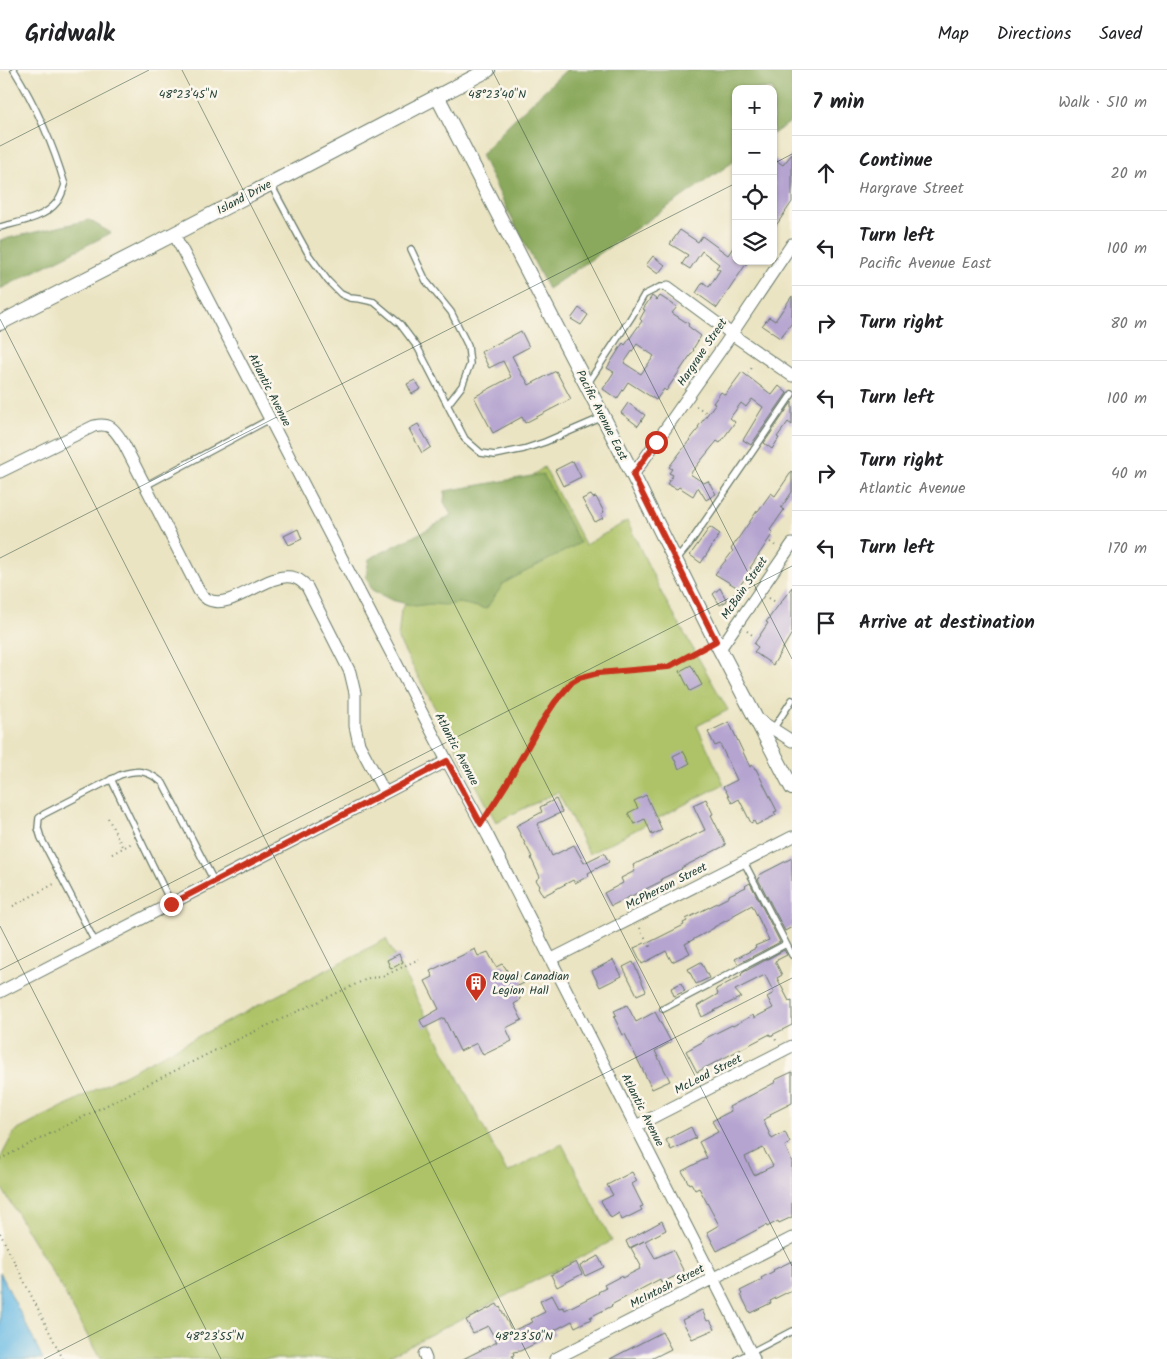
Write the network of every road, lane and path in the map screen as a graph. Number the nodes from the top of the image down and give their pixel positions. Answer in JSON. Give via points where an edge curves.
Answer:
{"nodes":[{"id":1,"x":14,"y":70,"type":"edge"},
{"id":2,"x":488,"y":70,"type":"edge"},
{"id":3,"x":437,"y":96,"type":"junction"},
{"id":4,"x":270,"y":184,"type":"junction"},
{"id":5,"x":0,"y":227,"type":"edge"},
{"id":6,"x":174,"y":234,"type":"junction"},
{"id":7,"x":792,"y":244,"type":"edge"},
{"id":8,"x":411,"y":249,"type":"dead end"},
{"id":9,"x":668,"y":287,"type":"joint"},
{"id":10,"x":0,"y":323,"type":"edge"},
{"id":11,"x":731,"y":334,"type":"junction"},
{"id":12,"x":754,"y":365,"type":"dead end"},
{"id":13,"x":748,"y":373,"type":"dead end"},
{"id":14,"x":792,"y":376,"type":"edge"},
{"id":15,"x":586,"y":385,"type":"junction"},
{"id":16,"x":792,"y":394,"type":"edge"},
{"id":17,"x":448,"y":404,"type":"junction"},
{"id":18,"x":696,"y":406,"type":"dead end"},
{"id":19,"x":707,"y":413,"type":"dead end"},
{"id":20,"x":603,"y":417,"type":"junction"},
{"id":21,"x":270,"y":419,"type":"junction"},
{"id":22,"x":0,"y":472,"type":"edge"},
{"id":23,"x":633,"y":475,"type":"junction"},
{"id":24,"x":145,"y":486,"type":"junction"},
{"id":25,"x":770,"y":542,"type":"dead end"},
{"id":26,"x":792,"y":544,"type":"edge"},
{"id":27,"x":777,"y":547,"type":"dead end"},
{"id":28,"x":759,"y":560,"type":"dead end"},
{"id":29,"x":676,"y":561,"type":"junction"},
{"id":30,"x":765,"y":564,"type":"dead end"},
{"id":31,"x":769,"y":598,"type":"dead end"},
{"id":32,"x":777,"y":603,"type":"dead end"},
{"id":33,"x":746,"y":631,"type":"dead end"},
{"id":34,"x":755,"y":637,"type":"dead end"},
{"id":35,"x":718,"y":645,"type":"junction"},
{"id":36,"x":792,"y":700,"type":"edge"},
{"id":37,"x":755,"y":718,"type":"junction"},
{"id":38,"x":773,"y":729,"type":"junction"},
{"id":39,"x":792,"y":741,"type":"edge"},
{"id":40,"x":447,"y":761,"type":"junction"},
{"id":41,"x":111,"y":779,"type":"junction"},
{"id":42,"x":792,"y":788,"type":"edge"},
{"id":43,"x":385,"y":793,"type":"junction"},
{"id":44,"x":108,"y":818,"type":"dead end"},
{"id":45,"x":481,"y":824,"type":"junction"},
{"id":46,"x":792,"y":837,"type":"edge"},
{"id":47,"x":140,"y":838,"type":"junction"},
{"id":48,"x":123,"y":848,"type":"junction"},
{"id":49,"x":112,"y":854,"type":"dead end"},
{"id":50,"x":744,"y":862,"type":"junction"},
{"id":51,"x":63,"y":880,"type":"junction"},
{"id":52,"x":214,"y":881,"type":"junction"},
{"id":53,"x":171,"y":904,"type":"junction"},
{"id":54,"x":13,"y":906,"type":"dead end"},
{"id":55,"x":640,"y":927,"type":"dead end"},
{"id":56,"x":95,"y":942,"type":"junction"},
{"id":57,"x":786,"y":944,"type":"junction"},
{"id":58,"x":652,"y":950,"type":"dead end"},
{"id":59,"x":792,"y":955,"type":"edge"},
{"id":60,"x":419,"y":959,"type":"dead end"},
{"id":61,"x":552,"y":959,"type":"junction"},
{"id":62,"x":0,"y":992,"type":"edge"},
{"id":63,"x":663,"y":1009,"type":"dead end"},
{"id":64,"x":773,"y":1035,"type":"dead end"},
{"id":65,"x":777,"y":1042,"type":"dead end"},
{"id":66,"x":792,"y":1046,"type":"edge"},
{"id":67,"x":706,"y":1068,"type":"dead end"},
{"id":68,"x":711,"y":1077,"type":"dead end"},
{"id":69,"x":636,"y":1126,"type":"junction"},
{"id":70,"x":0,"y":1159,"type":"edge"},
{"id":71,"x":0,"y":1233,"type":"edge"},
{"id":72,"x":792,"y":1238,"type":"edge"},
{"id":73,"x":713,"y":1278,"type":"junction"},
{"id":74,"x":792,"y":1331,"type":"edge"},
{"id":75,"x":753,"y":1356,"type":"edge"},
{"id":76,"x":63,"y":1359,"type":"edge"},
{"id":77,"x":555,"y":1359,"type":"edge"},
{"id":78,"x":738,"y":1359,"type":"edge"}],
"edges":[{"from":1,"to":5,"type":"lane","via":[[30,95],[56,153],[65,184],[57,202],[44,213]]},
{"from":2,"to":3,"type":"street","name":"Island Drive"},
{"from":3,"to":4,"type":"street","name":"Island Drive"},
{"from":3,"to":15,"type":"street","name":"Pacific Avenue East"},
{"from":4,"to":6,"type":"street","name":"Island Drive"},
{"from":4,"to":17,"type":"lane","via":[[302,243],[328,281],[341,294],[374,302],[400,324],[418,348]]},
{"from":6,"to":10,"type":"street","name":"Island Drive"},
{"from":6,"to":21,"type":"street","name":"Atlantic Avenue"},
{"from":7,"to":11,"type":"street","name":"Hargrave Street"},
{"from":8,"to":17,"type":"lane","via":[[426,281],[450,312],[468,346],[470,364],[465,379]]},
{"from":9,"to":11,"type":"street"},
{"from":9,"to":15,"type":"lane","via":[[660,287],[644,295]]},
{"from":11,"to":14,"type":"street"},
{"from":11,"to":23,"type":"street","name":"Hargrave Street"},
{"from":12,"to":13,"type":"path"},
{"from":15,"to":20,"type":"street","name":"Pacific Avenue East"},
{"from":16,"to":29,"type":"lane"},
{"from":17,"to":20,"type":"lane","via":[[466,439],[481,453],[495,455],[545,442]]},
{"from":18,"to":19,"type":"path"},
{"from":20,"to":23,"type":"street","name":"Pacific Avenue East"},
{"from":21,"to":24,"type":"lane"},
{"from":21,"to":40,"type":"street","name":"Atlantic Avenue"},
{"from":22,"to":24,"type":"street","via":[[94,426],[107,425],[124,444]]},
{"from":23,"to":29,"type":"street","name":"Pacific Avenue East"},
{"from":24,"to":43,"type":"street","via":[[198,591],[207,599],[221,602],[283,577],[301,580],[307,587],[350,672],[359,744]]},
{"from":25,"to":27,"type":"path"},
{"from":26,"to":35,"type":"street","name":"McBain Street"},
{"from":28,"to":30,"type":"path"},
{"from":29,"to":35,"type":"street","name":"Pacific Avenue East"},
{"from":31,"to":32,"type":"path"},
{"from":33,"to":34,"type":"path"},
{"from":35,"to":37,"type":"street","name":"Pacific Avenue East"},
{"from":35,"to":45,"type":"path","via":[[668,667],[598,673],[572,682],[543,720]]},
{"from":36,"to":38,"type":"lane"},
{"from":37,"to":38,"type":"street"},
{"from":37,"to":42,"type":"street","name":"Pacific Avenue East"},
{"from":38,"to":39,"type":"street"},
{"from":40,"to":43,"type":"street"},
{"from":40,"to":45,"type":"street","name":"Atlantic Avenue"},
{"from":41,"to":47,"type":"lane"},
{"from":41,"to":51,"type":"lane","via":[[38,818],[41,838]]},
{"from":41,"to":52,"type":"lane","via":[[132,771],[143,771],[163,782]]},
{"from":43,"to":52,"type":"street"},
{"from":44,"to":48,"type":"path"},
{"from":45,"to":61,"type":"street","name":"Atlantic Avenue"},
{"from":46,"to":50,"type":"street","name":"McPherson Street"},
{"from":47,"to":48,"type":"path"},
{"from":47,"to":53,"type":"lane"},
{"from":48,"to":49,"type":"path"},
{"from":50,"to":57,"type":"lane"},
{"from":50,"to":61,"type":"street","name":"McPherson Street"},
{"from":51,"to":54,"type":"path"},
{"from":51,"to":56,"type":"lane"},
{"from":52,"to":53,"type":"street"},
{"from":53,"to":56,"type":"street"},
{"from":55,"to":58,"type":"path"},
{"from":56,"to":62,"type":"street"},
{"from":57,"to":59,"type":"lane"},
{"from":57,"to":63,"type":"lane"},
{"from":60,"to":70,"type":"path","via":[[382,977],[369,978],[228,1044]]},
{"from":61,"to":69,"type":"street","name":"Atlantic Avenue"},
{"from":64,"to":65,"type":"path"},
{"from":66,"to":69,"type":"street","name":"McLeod Street"},
{"from":67,"to":68,"type":"path"},
{"from":69,"to":73,"type":"street","name":"Atlantic Avenue"},
{"from":71,"to":76,"type":"path"},
{"from":72,"to":73,"type":"street","name":"McIntosh Street"},
{"from":73,"to":75,"type":"street","name":"Atlantic Avenue"},
{"from":73,"to":77,"type":"street","name":"McIntosh Street"},
{"from":74,"to":75,"type":"lane"},
{"from":75,"to":78,"type":"lane"}]}
